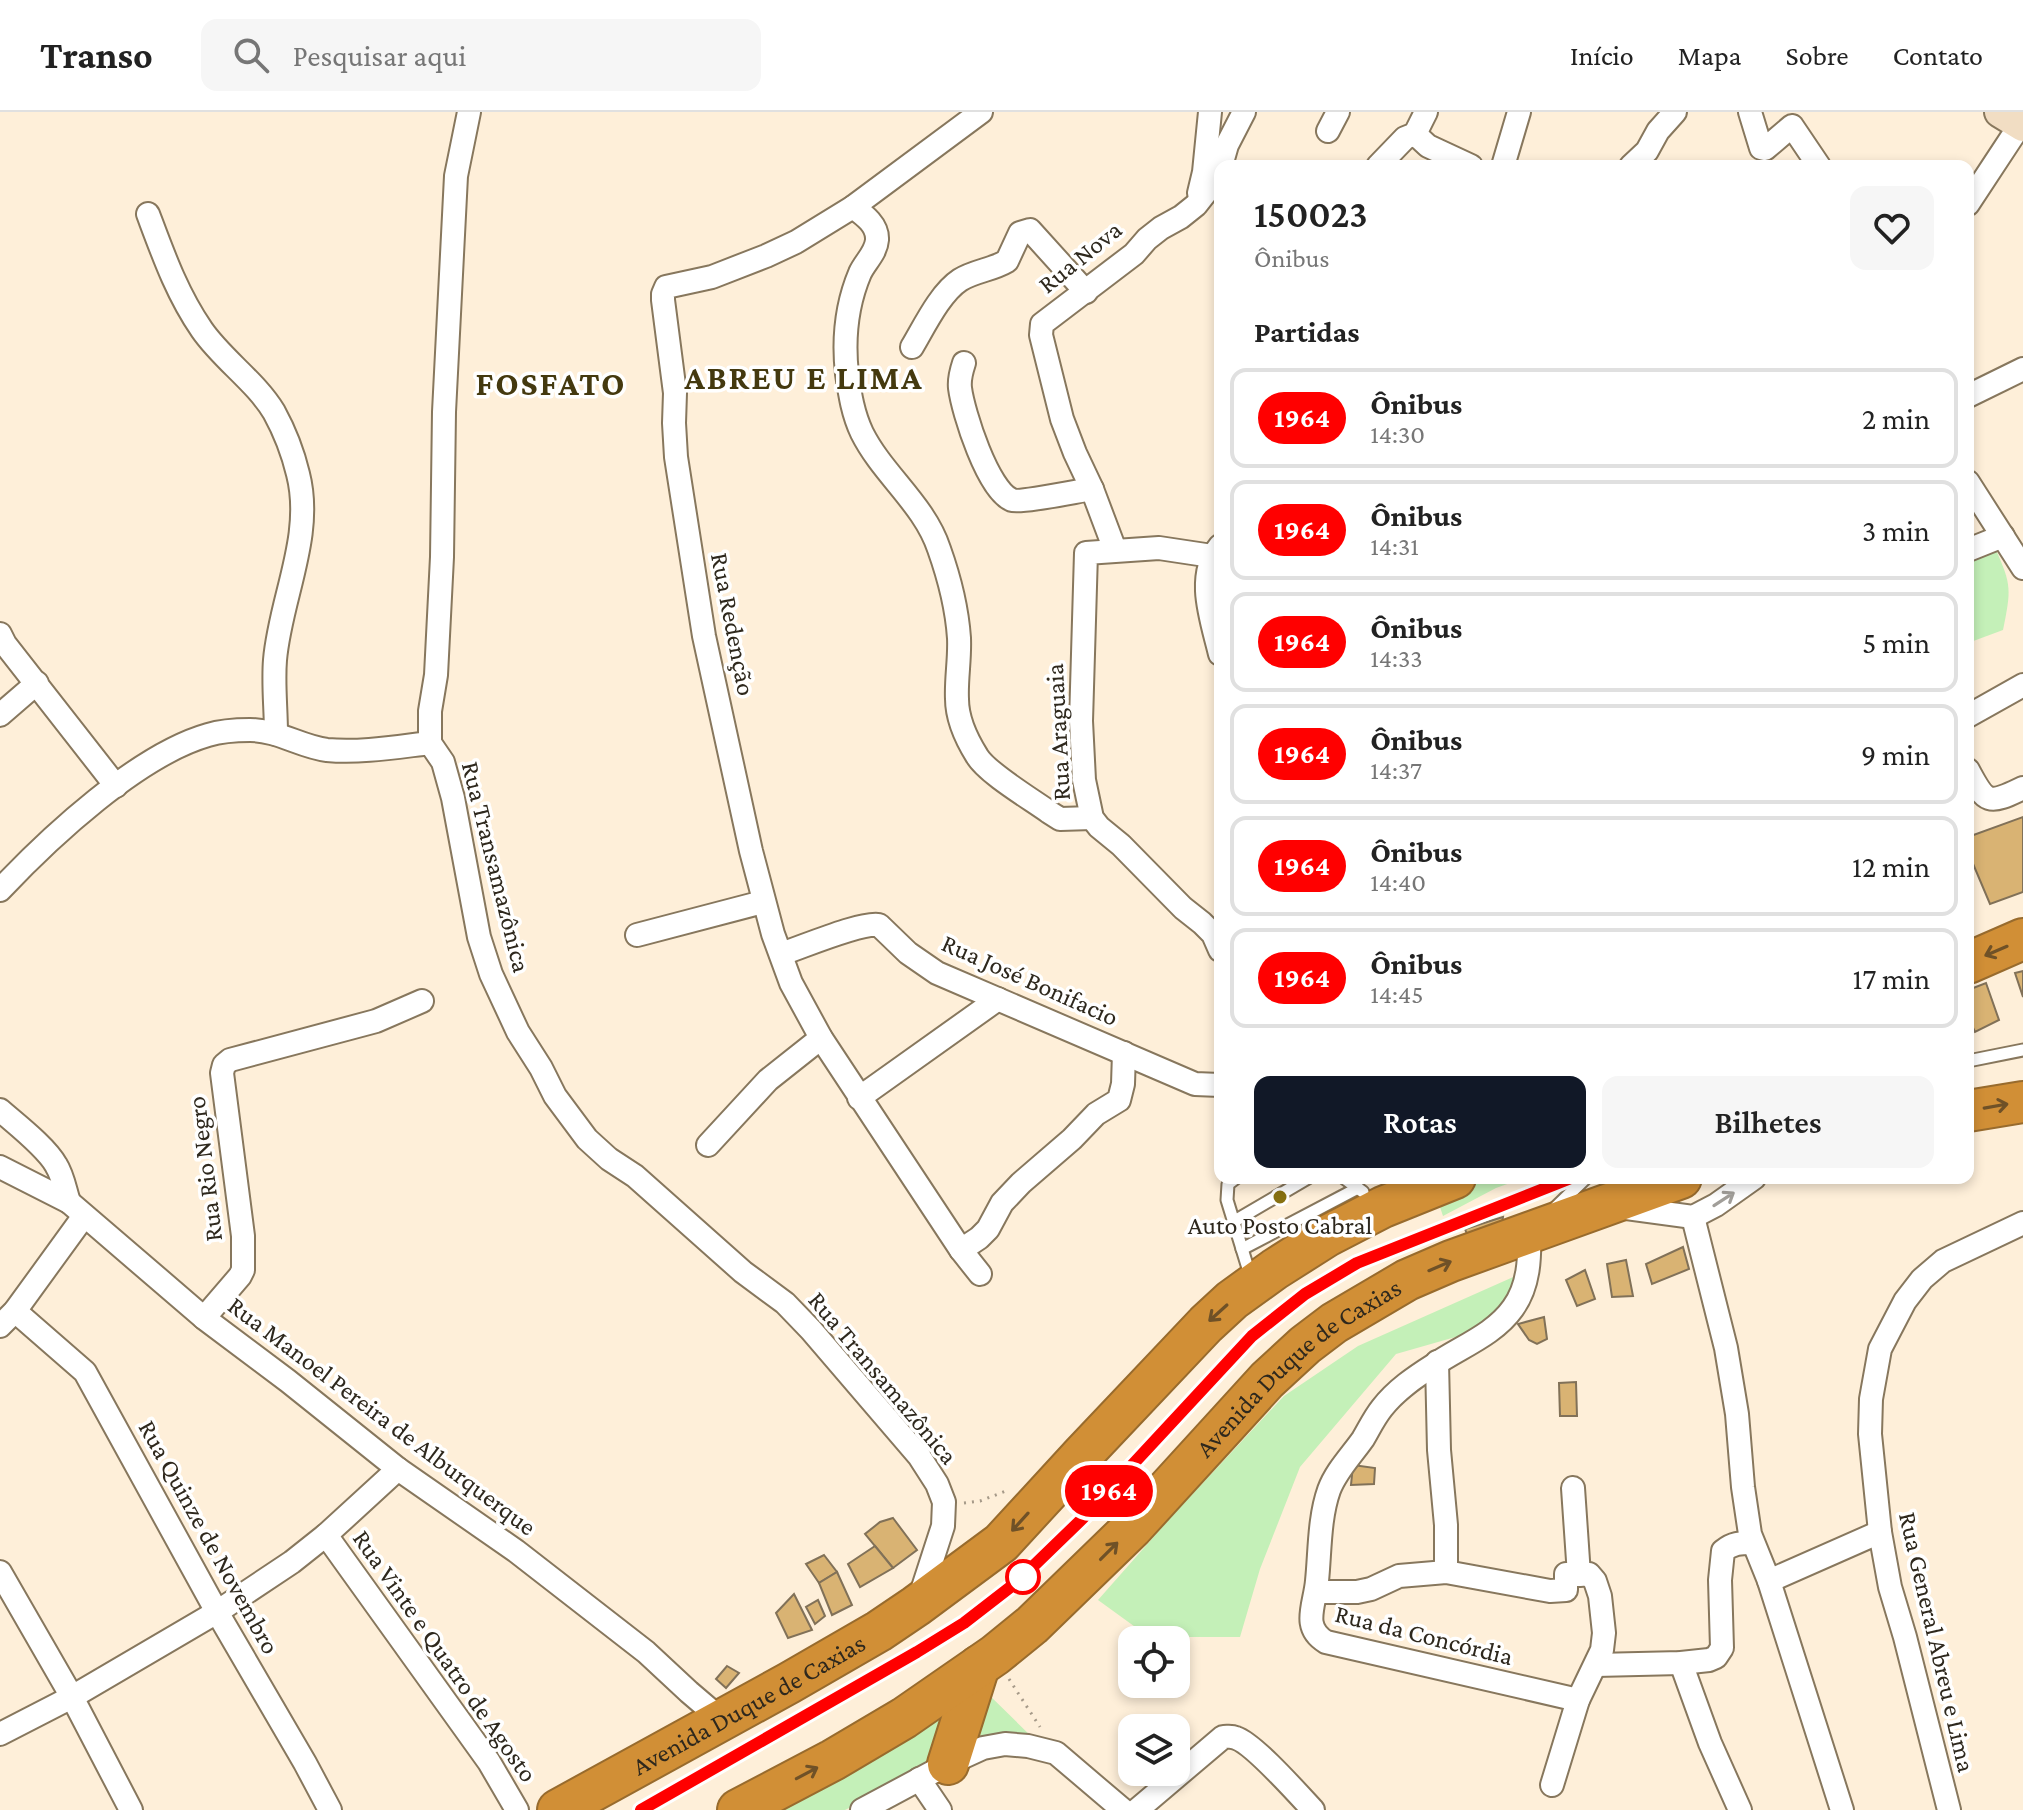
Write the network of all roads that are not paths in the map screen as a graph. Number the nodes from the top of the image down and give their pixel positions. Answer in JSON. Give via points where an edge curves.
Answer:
{"nodes":[{"id":1,"x":469,"y":112,"type":"edge"},
{"id":2,"x":981,"y":112,"type":"edge"},
{"id":3,"x":1210,"y":112,"type":"edge"},
{"id":4,"x":1244,"y":112,"type":"edge"},
{"id":5,"x":1426,"y":112,"type":"edge"},
{"id":6,"x":1519,"y":112,"type":"edge"},
{"id":7,"x":1675,"y":112,"type":"edge"},
{"id":8,"x":1750,"y":112,"type":"edge"},
{"id":9,"x":2014,"y":121,"type":"edge"},
{"id":10,"x":1415,"y":134,"type":"junction"},
{"id":11,"x":1222,"y":160,"type":"edge"},
{"id":12,"x":1384,"y":160,"type":"edge"},
{"id":13,"x":1458,"y":160,"type":"edge"},
{"id":14,"x":1505,"y":160,"type":"edge"},
{"id":15,"x":1637,"y":160,"type":"edge"},
{"id":16,"x":1815,"y":160,"type":"edge"},
{"id":17,"x":1214,"y":178,"type":"edge"},
{"id":18,"x":1974,"y":193,"type":"edge"},
{"id":19,"x":1196,"y":205,"type":"junction"},
{"id":20,"x":853,"y":207,"type":"junction"},
{"id":21,"x":148,"y":214,"type":"dead end"},
{"id":22,"x":1086,"y":292,"type":"junction"},
{"id":23,"x":912,"y":347,"type":"dead end"},
{"id":24,"x":964,"y":363,"type":"dead end"},
{"id":25,"x":2023,"y":369,"type":"edge"},
{"id":26,"x":1974,"y":393,"type":"edge"},
{"id":27,"x":1087,"y":490,"type":"junction"},
{"id":28,"x":1974,"y":491,"type":"edge"},
{"id":29,"x":2003,"y":536,"type":"junction"},
{"id":30,"x":1974,"y":548,"type":"edge"},
{"id":31,"x":1115,"y":550,"type":"junction"},
{"id":32,"x":1214,"y":551,"type":"edge"},
{"id":33,"x":1214,"y":556,"type":"edge"},
{"id":34,"x":2023,"y":568,"type":"edge"},
{"id":35,"x":1214,"y":628,"type":"edge"},
{"id":36,"x":0,"y":634,"type":"edge"},
{"id":37,"x":37,"y":683,"type":"junction"},
{"id":38,"x":2023,"y":685,"type":"edge"},
{"id":39,"x":1974,"y":713,"type":"edge"},
{"id":40,"x":0,"y":715,"type":"edge"},
{"id":41,"x":276,"y":734,"type":"junction"},
{"id":42,"x":430,"y":743,"type":"junction"},
{"id":43,"x":1974,"y":782,"type":"edge"},
{"id":44,"x":116,"y":786,"type":"junction"},
{"id":45,"x":2023,"y":788,"type":"edge"},
{"id":46,"x":1092,"y":818,"type":"junction"},
{"id":47,"x":0,"y":890,"type":"edge"},
{"id":48,"x":763,"y":902,"type":"junction"},
{"id":49,"x":637,"y":935,"type":"dead end"},
{"id":50,"x":1214,"y":936,"type":"edge"},
{"id":51,"x":2023,"y":939,"type":"edge"},
{"id":52,"x":781,"y":954,"type":"junction"},
{"id":53,"x":1974,"y":960,"type":"edge"},
{"id":54,"x":998,"y":999,"type":"junction"},
{"id":55,"x":422,"y":1001,"type":"dead end"},
{"id":56,"x":821,"y":1038,"type":"junction"},
{"id":57,"x":2023,"y":1050,"type":"edge"},
{"id":58,"x":1124,"y":1053,"type":"junction"},
{"id":59,"x":1974,"y":1060,"type":"edge"},
{"id":60,"x":1214,"y":1085,"type":"edge"},
{"id":61,"x":859,"y":1098,"type":"junction"},
{"id":62,"x":2023,"y":1102,"type":"edge"},
{"id":63,"x":0,"y":1110,"type":"edge"},
{"id":64,"x":1974,"y":1110,"type":"edge"},
{"id":65,"x":708,"y":1145,"type":"dead end"},
{"id":66,"x":0,"y":1167,"type":"edge"},
{"id":67,"x":1228,"y":1184,"type":"edge"},
{"id":68,"x":1298,"y":1184,"type":"edge"},
{"id":69,"x":1352,"y":1184,"type":"edge"},
{"id":70,"x":1427,"y":1184,"type":"edge"},
{"id":71,"x":1556,"y":1184,"type":"edge"},
{"id":72,"x":1644,"y":1184,"type":"edge"},
{"id":73,"x":1746,"y":1184,"type":"edge"},
{"id":74,"x":1595,"y":1192,"type":"edge"},
{"id":75,"x":1370,"y":1198,"type":"junction"},
{"id":76,"x":76,"y":1209,"type":"junction"},
{"id":77,"x":1693,"y":1217,"type":"junction"},
{"id":78,"x":1233,"y":1222,"type":"junction"},
{"id":79,"x":2023,"y":1223,"type":"edge"},
{"id":80,"x":1529,"y":1232,"type":"junction"},
{"id":81,"x":961,"y":1250,"type":"junction"},
{"id":82,"x":1247,"y":1267,"type":"junction"},
{"id":83,"x":980,"y":1274,"type":"dead end"},
{"id":84,"x":204,"y":1318,"type":"junction"},
{"id":85,"x":8,"y":1319,"type":"edge"},
{"id":86,"x":1437,"y":1362,"type":"junction"},
{"id":87,"x":398,"y":1469,"type":"junction"},
{"id":88,"x":1573,"y":1488,"type":"dead end"},
{"id":89,"x":1880,"y":1532,"type":"junction"},
{"id":90,"x":326,"y":1535,"type":"junction"},
{"id":91,"x":1752,"y":1543,"type":"junction"},
{"id":92,"x":0,"y":1572,"type":"edge"},
{"id":93,"x":1446,"y":1572,"type":"junction"},
{"id":94,"x":1579,"y":1575,"type":"junction"},
{"id":95,"x":1769,"y":1581,"type":"junction"},
{"id":96,"x":1316,"y":1592,"type":"junction"},
{"id":97,"x":916,"y":1606,"type":"junction"},
{"id":98,"x":217,"y":1612,"type":"junction"},
{"id":99,"x":987,"y":1661,"type":"junction"},
{"id":100,"x":1681,"y":1663,"type":"junction"},
{"id":101,"x":1596,"y":1665,"type":"junction"},
{"id":102,"x":72,"y":1697,"type":"junction"},
{"id":103,"x":1578,"y":1700,"type":"junction"},
{"id":104,"x":723,"y":1721,"type":"junction"},
{"id":105,"x":0,"y":1734,"type":"edge"},
{"id":106,"x":933,"y":1771,"type":"junction"},
{"id":107,"x":1552,"y":1785,"type":"dead end"},
{"id":108,"x":762,"y":1805,"type":"edge"},
{"id":109,"x":131,"y":1810,"type":"edge"},
{"id":110,"x":330,"y":1810,"type":"edge"},
{"id":111,"x":517,"y":1810,"type":"edge"},
{"id":112,"x":558,"y":1810,"type":"edge"},
{"id":113,"x":641,"y":1810,"type":"edge"},
{"id":114,"x":862,"y":1810,"type":"edge"},
{"id":115,"x":940,"y":1810,"type":"edge"},
{"id":116,"x":1123,"y":1810,"type":"edge"},
{"id":117,"x":1137,"y":1810,"type":"edge"},
{"id":118,"x":1313,"y":1810,"type":"edge"},
{"id":119,"x":1740,"y":1810,"type":"edge"},
{"id":120,"x":1842,"y":1810,"type":"edge"},
{"id":121,"x":1949,"y":1810,"type":"edge"}],
"edges":[{"from":1,"to":42,"type":"street","name":"Rua Transamazônica","via":[[456,176],[452,239]]},
{"from":2,"to":20,"type":"street","name":"Rua Redenção"},
{"from":3,"to":19,"type":"street"},
{"from":4,"to":11,"type":"street","name":"Rua Nova"},
{"from":5,"to":10,"type":"street"},
{"from":6,"to":14,"type":"street"},
{"from":7,"to":15,"type":"street"},
{"from":8,"to":16,"type":"street","via":[[1763,149],[1790,126]]},
{"from":9,"to":18,"type":"street"},
{"from":10,"to":12,"type":"street"},
{"from":10,"to":13,"type":"street"},
{"from":17,"to":19,"type":"street","name":"Rua Nova"},
{"from":19,"to":22,"type":"street","name":"Rua Nova"},
{"from":20,"to":46,"type":"street","via":[[873,225],[877,240],[861,269],[846,320],[851,404],[872,451],[923,516],[939,548],[959,636],[957,700],[963,727],[978,759],[1011,786],[1060,819]]},
{"from":20,"to":48,"type":"street","name":"Rua Redenção","via":[[766,256],[712,277],[666,287],[663,294],[675,393],[676,457],[704,636]]},
{"from":21,"to":41,"type":"street","via":[[181,296],[203,331],[273,410],[300,478],[302,527],[275,661]]},
{"from":22,"to":23,"type":"street","via":[[1033,232],[1023,231],[1007,261],[951,287]]},
{"from":22,"to":27,"type":"street","name":"Rua Nova","via":[[1040,330]]},
{"from":24,"to":27,"type":"street","via":[[963,403],[999,490],[1022,501]]},
{"from":25,"to":26,"type":"street"},
{"from":27,"to":31,"type":"street","name":"Rua Nova"},
{"from":28,"to":29,"type":"street"},
{"from":29,"to":30,"type":"street"},
{"from":29,"to":34,"type":"street"},
{"from":31,"to":32,"type":"street"},
{"from":31,"to":46,"type":"street","name":"Rua Araguaia","via":[[1086,553],[1081,721]]},
{"from":33,"to":35,"type":"street","via":[[1207,597]]},
{"from":36,"to":37,"type":"street"},
{"from":37,"to":40,"type":"street"},
{"from":37,"to":44,"type":"street"},
{"from":38,"to":39,"type":"street"},
{"from":41,"to":42,"type":"street","via":[[324,750]]},
{"from":41,"to":44,"type":"street","via":[[211,734],[169,752]]},
{"from":42,"to":97,"type":"street","name":"Rua Transamazônica","via":[[443,762],[453,798],[491,974],[555,1096],[609,1159],[785,1303],[919,1456],[937,1484],[944,1502],[943,1526]]},
{"from":43,"to":45,"type":"street","via":[[1993,800]]},
{"from":44,"to":47,"type":"street"},
{"from":46,"to":50,"type":"street","name":"Rua Araguaia"},
{"from":48,"to":49,"type":"street"},
{"from":48,"to":52,"type":"street","name":"Rua Redenção"},
{"from":51,"to":53,"type":"highway","one_way":true},
{"from":52,"to":54,"type":"street","name":"Rua José Bonifacio","via":[[873,924],[937,973]]},
{"from":52,"to":56,"type":"street","name":"Rua Redenção"},
{"from":54,"to":58,"type":"street","name":"Rua José Bonifacio"},
{"from":54,"to":61,"type":"street"},
{"from":55,"to":84,"type":"street","name":"Rua Rio Negro","via":[[376,1021],[224,1065],[243,1270]]},
{"from":56,"to":61,"type":"street","name":"Rua Redenção"},
{"from":56,"to":65,"type":"street","via":[[768,1080]]},
{"from":57,"to":59,"type":"lane"},
{"from":58,"to":60,"type":"street","name":"Rua José Bonifacio","via":[[1195,1084]]},
{"from":58,"to":81,"type":"street","via":[[1119,1100],[1096,1114],[1021,1183],[988,1229]]},
{"from":61,"to":81,"type":"street","name":"Rua Redenção"},
{"from":64,"to":62,"type":"highway","one_way":true},
{"from":63,"to":76,"type":"street","via":[[55,1162]]},
{"from":66,"to":76,"type":"street","name":"Rua Manoel Pereira de Alburquerque"},
{"from":67,"to":78,"type":"lane"},
{"from":68,"to":78,"type":"lane"},
{"from":69,"to":75,"type":"lane"},
{"from":70,"to":75,"type":"highway","name":"Avenida Duque de Caxias"},
{"from":71,"to":113,"type":"lane","via":[[1357,1263],[1305,1294],[1252,1336],[1017,1582],[917,1652]]},
{"from":72,"to":74,"type":"highway","name":"Avenida Duque de Caxias"},
{"from":77,"to":73,"type":"street","one_way":true},
{"from":74,"to":77,"type":"street"},
{"from":74,"to":80,"type":"highway","name":"Avenida Duque de Caxias"},
{"from":75,"to":82,"type":"highway","name":"Avenida Duque de Caxias","via":[[1327,1236],[1275,1269]]},
{"from":76,"to":84,"type":"street","name":"Rua Manoel Pereira de Alburquerque"},
{"from":76,"to":85,"type":"street"},
{"from":77,"to":91,"type":"street","via":[[1726,1348]]},
{"from":78,"to":82,"type":"lane"},
{"from":79,"to":89,"type":"street","name":"Rua General Abreu e Lima","via":[[1943,1261],[1922,1279],[1880,1349],[1870,1434]]},
{"from":80,"to":86,"type":"street","name":"Rua da Concórdia","via":[[1526,1278],[1511,1311],[1495,1327]]},
{"from":99,"to":80,"type":"highway","name":"Avenida Duque de Caxias","one_way":true,"via":[[1132,1528],[1305,1345],[1407,1280]]},
{"from":81,"to":83,"type":"street","name":"Rua Redenção"},
{"from":82,"to":97,"type":"highway","name":"Avenida Duque de Caxias","one_way":true,"via":[[1206,1324],[1001,1543]]},
{"from":84,"to":87,"type":"street","name":"Rua Manoel Pereira de Alburquerque"},
{"from":85,"to":98,"type":"street","name":"Rua Quinze de Novembro","via":[[85,1372]]},
{"from":86,"to":93,"type":"street"},
{"from":86,"to":96,"type":"street","name":"Rua da Concórdia","via":[[1382,1408],[1338,1472],[1324,1511]]},
{"from":87,"to":90,"type":"street"},
{"from":87,"to":104,"type":"street","name":"Rua Manoel Pereira de Alburquerque","via":[[516,1551],[646,1652]]},
{"from":88,"to":94,"type":"street"},
{"from":89,"to":95,"type":"street"},
{"from":89,"to":121,"type":"street","name":"Rua General Abreu e Lima"},
{"from":90,"to":98,"type":"street"},
{"from":90,"to":111,"type":"street","name":"Rua Vinte e Quatro de Agosto","via":[[489,1762]]},
{"from":91,"to":95,"type":"street"},
{"from":91,"to":100,"type":"street","via":[[1723,1551],[1720,1653],[1709,1660]]},
{"from":92,"to":102,"type":"street"},
{"from":93,"to":94,"type":"street","via":[[1559,1591],[1566,1590],[1566,1574]]},
{"from":93,"to":96,"type":"street","via":[[1399,1576],[1357,1592]]},
{"from":94,"to":101,"type":"street","via":[[1592,1577],[1600,1596],[1604,1633]]},
{"from":95,"to":120,"type":"street"},
{"from":96,"to":103,"type":"street","name":"Rua da Concórdia","via":[[1311,1623],[1326,1642]]},
{"from":97,"to":104,"type":"highway","name":"Avenida Duque de Caxias"},
{"from":98,"to":102,"type":"street"},
{"from":98,"to":110,"type":"street","name":"Rua Quinze de Novembro"},
{"from":99,"to":106,"type":"highway"},
{"from":108,"to":99,"type":"highway","name":"Avenida Duque de Caxias","one_way":true},
{"from":100,"to":101,"type":"street"},
{"from":100,"to":119,"type":"street"},
{"from":101,"to":103,"type":"street"},
{"from":102,"to":105,"type":"street"},
{"from":102,"to":109,"type":"street"},
{"from":103,"to":107,"type":"street"},
{"from":104,"to":112,"type":"highway","name":"Avenida Duque de Caxias"},
{"from":106,"to":114,"type":"street"},
{"from":106,"to":115,"type":"street"},
{"from":106,"to":116,"type":"street","via":[[983,1748],[1028,1746],[1056,1753]]},
{"from":117,"to":118,"type":"street","via":[[1230,1736],[1256,1753]]}]}
